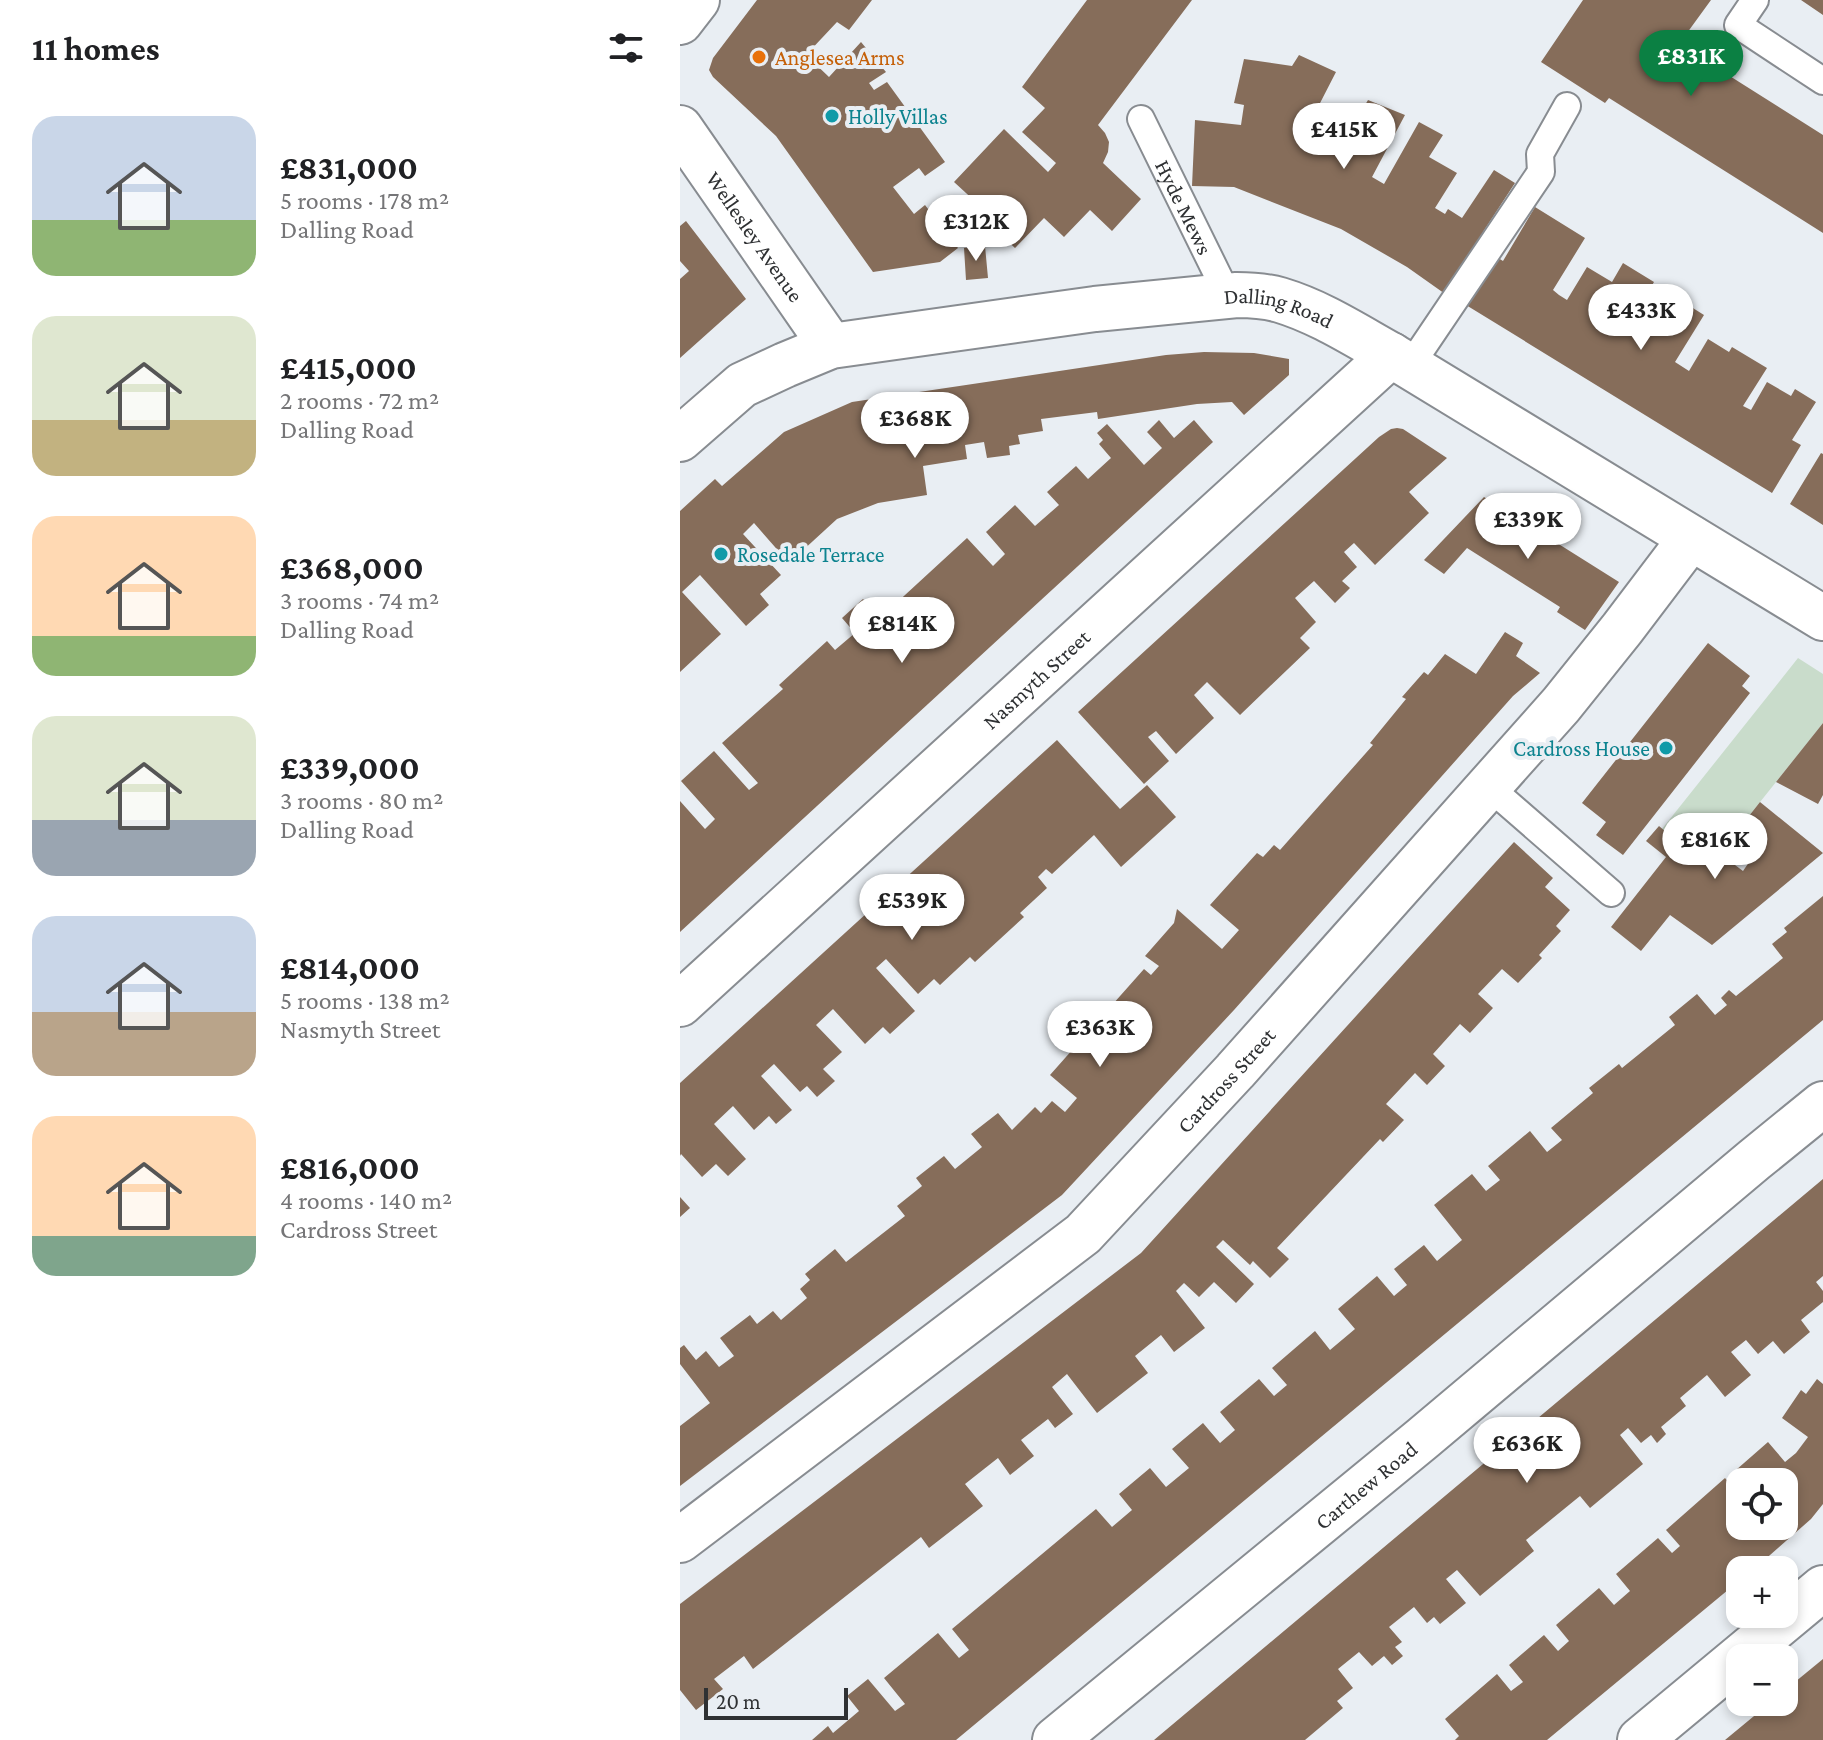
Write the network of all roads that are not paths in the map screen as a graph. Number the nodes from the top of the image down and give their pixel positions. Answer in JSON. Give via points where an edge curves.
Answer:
{"nodes":[{"id":1,"x":697,"y":0,"type":"edge"},
{"id":2,"x":1755,"y":0,"type":"edge"},
{"id":3,"x":680,"y":22,"type":"edge"},
{"id":4,"x":1823,"y":81,"type":"edge"},
{"id":5,"x":1567,"y":106,"type":"dead end"},
{"id":6,"x":1141,"y":119,"type":"dead end"},
{"id":7,"x":680,"y":128,"type":"edge"},
{"id":8,"x":1228,"y":296,"type":"junction"},
{"id":9,"x":831,"y":346,"type":"junction"},
{"id":10,"x":1401,"y":361,"type":"junction"},
{"id":11,"x":680,"y":439,"type":"edge"},
{"id":12,"x":1691,"y":538,"type":"junction"},
{"id":13,"x":1823,"y":618,"type":"edge"},
{"id":14,"x":1489,"y":787,"type":"junction"},
{"id":15,"x":1611,"y":893,"type":"dead end"},
{"id":16,"x":680,"y":1004,"type":"edge"},
{"id":17,"x":1823,"y":1104,"type":"edge"},
{"id":18,"x":680,"y":1540,"type":"edge"},
{"id":19,"x":1823,"y":1588,"type":"edge"},
{"id":20,"x":1055,"y":1740,"type":"edge"},
{"id":21,"x":1640,"y":1740,"type":"edge"}],
"edges":[{"from":1,"to":3,"type":"street"},
{"from":2,"to":4,"type":"lane","via":[[1738,25]]},
{"from":5,"to":10,"type":"lane","via":[[1540,154],[1541,172]]},
{"from":6,"to":8,"type":"lane","name":"Hyde Mews"},
{"from":7,"to":9,"type":"street","name":"Wellesley Avenue"},
{"from":8,"to":9,"type":"street","name":"Dalling Road"},
{"from":8,"to":10,"type":"street","name":"Dalling Road","via":[[1278,299],[1321,316]]},
{"from":9,"to":11,"type":"street","name":"Dalling Road","via":[[742,385]]},
{"from":10,"to":12,"type":"street","name":"Dalling Road"},
{"from":10,"to":16,"type":"street","name":"Nasmyth Street"},
{"from":12,"to":13,"type":"street","name":"Dalling Road"},
{"from":12,"to":14,"type":"street","name":"Cardross Street","via":[[1561,705]]},
{"from":14,"to":15,"type":"lane"},
{"from":14,"to":18,"type":"street","name":"Cardross Street","via":[[1083,1234]]},
{"from":17,"to":20,"type":"street","name":"Carthew Road"},
{"from":19,"to":21,"type":"street"}]}
